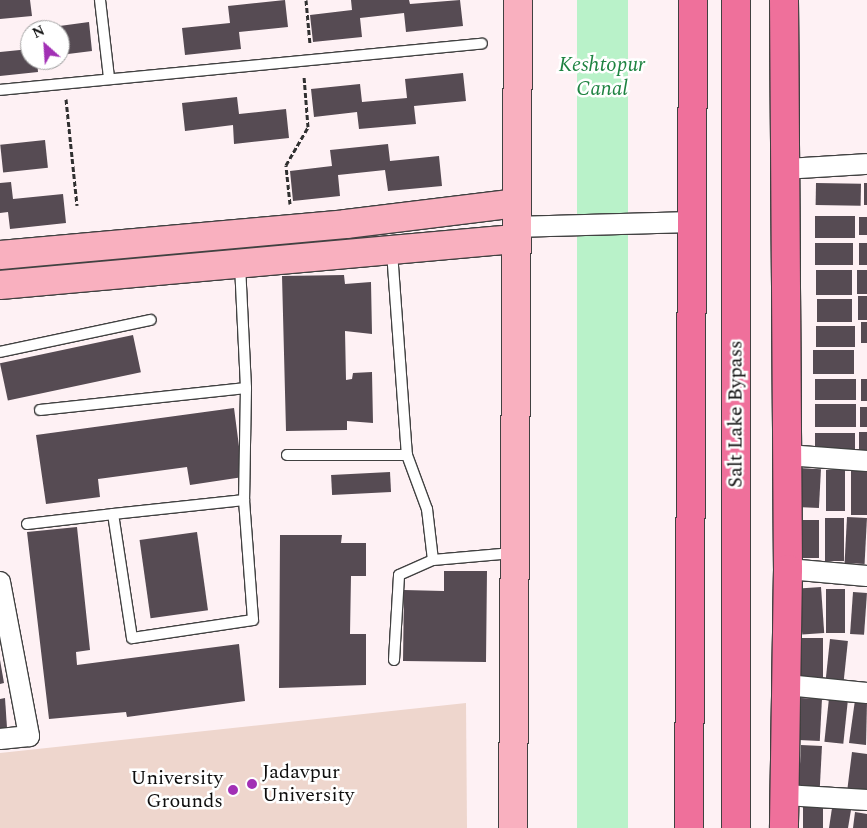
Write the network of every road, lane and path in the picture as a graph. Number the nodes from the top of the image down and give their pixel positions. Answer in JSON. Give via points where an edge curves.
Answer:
{"nodes":[{"id":1,"x":100,"y":0,"type":"edge"},
{"id":2,"x":306,"y":0,"type":"edge"},
{"id":3,"x":518,"y":0,"type":"edge"},
{"id":4,"x":693,"y":0,"type":"edge"},
{"id":5,"x":736,"y":0,"type":"edge"},
{"id":6,"x":784,"y":0,"type":"edge"},
{"id":7,"x":482,"y":44,"type":"dead end"},
{"id":8,"x":302,"y":61,"type":"junction"},
{"id":9,"x":109,"y":78,"type":"junction"},
{"id":10,"x":64,"y":83,"type":"junction"},
{"id":11,"x":0,"y":90,"type":"edge"},
{"id":12,"x":867,"y":164,"type":"edge"},
{"id":13,"x":786,"y":169,"type":"junction"},
{"id":14,"x":77,"y":205,"type":"dead end"},
{"id":15,"x":691,"y":222,"type":"junction"},
{"id":16,"x":515,"y":223,"type":"junction"},
{"id":17,"x":292,"y":230,"type":"junction"},
{"id":18,"x":45,"y":251,"type":"junction"},
{"id":19,"x":392,"y":251,"type":"junction"},
{"id":20,"x":0,"y":255,"type":"edge"},
{"id":21,"x":240,"y":264,"type":"junction"},
{"id":22,"x":46,"y":280,"type":"junction"},
{"id":23,"x":0,"y":285,"type":"edge"},
{"id":24,"x":151,"y":320,"type":"dead end"},
{"id":25,"x":0,"y":352,"type":"edge"},
{"id":26,"x":246,"y":388,"type":"junction"},
{"id":27,"x":40,"y":410,"type":"dead end"},
{"id":28,"x":287,"y":455,"type":"dead end"},
{"id":29,"x":407,"y":455,"type":"junction"},
{"id":30,"x":787,"y":455,"type":"junction"},
{"id":31,"x":867,"y":462,"type":"edge"},
{"id":32,"x":244,"y":500,"type":"junction"},
{"id":33,"x":113,"y":514,"type":"junction"},
{"id":34,"x":27,"y":524,"type":"dead end"},
{"id":35,"x":513,"y":553,"type":"junction"},
{"id":36,"x":433,"y":560,"type":"junction"},
{"id":37,"x":788,"y":569,"type":"junction"},
{"id":38,"x":867,"y":576,"type":"edge"},
{"id":39,"x":0,"y":582,"type":"edge"},
{"id":40,"x":3,"y":612,"type":"edge"},
{"id":41,"x":394,"y":660,"type":"dead end"},
{"id":42,"x":787,"y":685,"type":"junction"},
{"id":43,"x":867,"y":693,"type":"edge"},
{"id":44,"x":0,"y":739,"type":"edge"},
{"id":45,"x":785,"y":795,"type":"junction"},
{"id":46,"x":867,"y":800,"type":"edge"},
{"id":47,"x":513,"y":828,"type":"edge"},
{"id":48,"x":689,"y":828,"type":"edge"},
{"id":49,"x":736,"y":828,"type":"edge"},
{"id":50,"x":784,"y":828,"type":"edge"}],
"edges":[{"from":1,"to":9,"type":"lane"},
{"from":2,"to":8,"type":"path","via":[[310,46]]},
{"from":3,"to":16,"type":"street"},
{"from":4,"to":15,"type":"main road"},
{"from":5,"to":49,"type":"main road","name":"Salt Lake Bypass"},
{"from":6,"to":13,"type":"main road"},
{"from":7,"to":8,"type":"lane"},
{"from":8,"to":9,"type":"lane"},
{"from":8,"to":17,"type":"path","via":[[308,127],[286,165]]},
{"from":9,"to":10,"type":"lane"},
{"from":10,"to":11,"type":"lane"},
{"from":10,"to":14,"type":"path"},
{"from":12,"to":13,"type":"street"},
{"from":13,"to":30,"type":"main road"},
{"from":15,"to":16,"type":"street"},
{"from":15,"to":48,"type":"main road"},
{"from":16,"to":17,"type":"street"},
{"from":16,"to":19,"type":"street"},
{"from":16,"to":35,"type":"street"},
{"from":17,"to":18,"type":"street"},
{"from":18,"to":20,"type":"street"},
{"from":18,"to":22,"type":"street"},
{"from":19,"to":21,"type":"street"},
{"from":19,"to":29,"type":"lane"},
{"from":21,"to":22,"type":"street"},
{"from":21,"to":26,"type":"lane"},
{"from":22,"to":23,"type":"street"},
{"from":24,"to":25,"type":"lane"},
{"from":26,"to":27,"type":"lane"},
{"from":26,"to":32,"type":"lane"},
{"from":28,"to":29,"type":"lane"},
{"from":29,"to":36,"type":"lane","via":[[427,509]]},
{"from":30,"to":31,"type":"street"},
{"from":30,"to":37,"type":"main road"},
{"from":32,"to":33,"type":"lane"},
{"from":32,"to":33,"type":"lane","via":[[253,620],[132,638]]},
{"from":33,"to":34,"type":"lane"},
{"from":35,"to":36,"type":"lane"},
{"from":35,"to":47,"type":"street"},
{"from":36,"to":41,"type":"lane","via":[[398,575]]},
{"from":37,"to":38,"type":"street"},
{"from":37,"to":42,"type":"main road"},
{"from":39,"to":40,"type":"street"},
{"from":40,"to":44,"type":"street","via":[[29,736]]},
{"from":42,"to":43,"type":"street"},
{"from":42,"to":45,"type":"main road"},
{"from":45,"to":46,"type":"street"},
{"from":45,"to":50,"type":"main road"}]}
